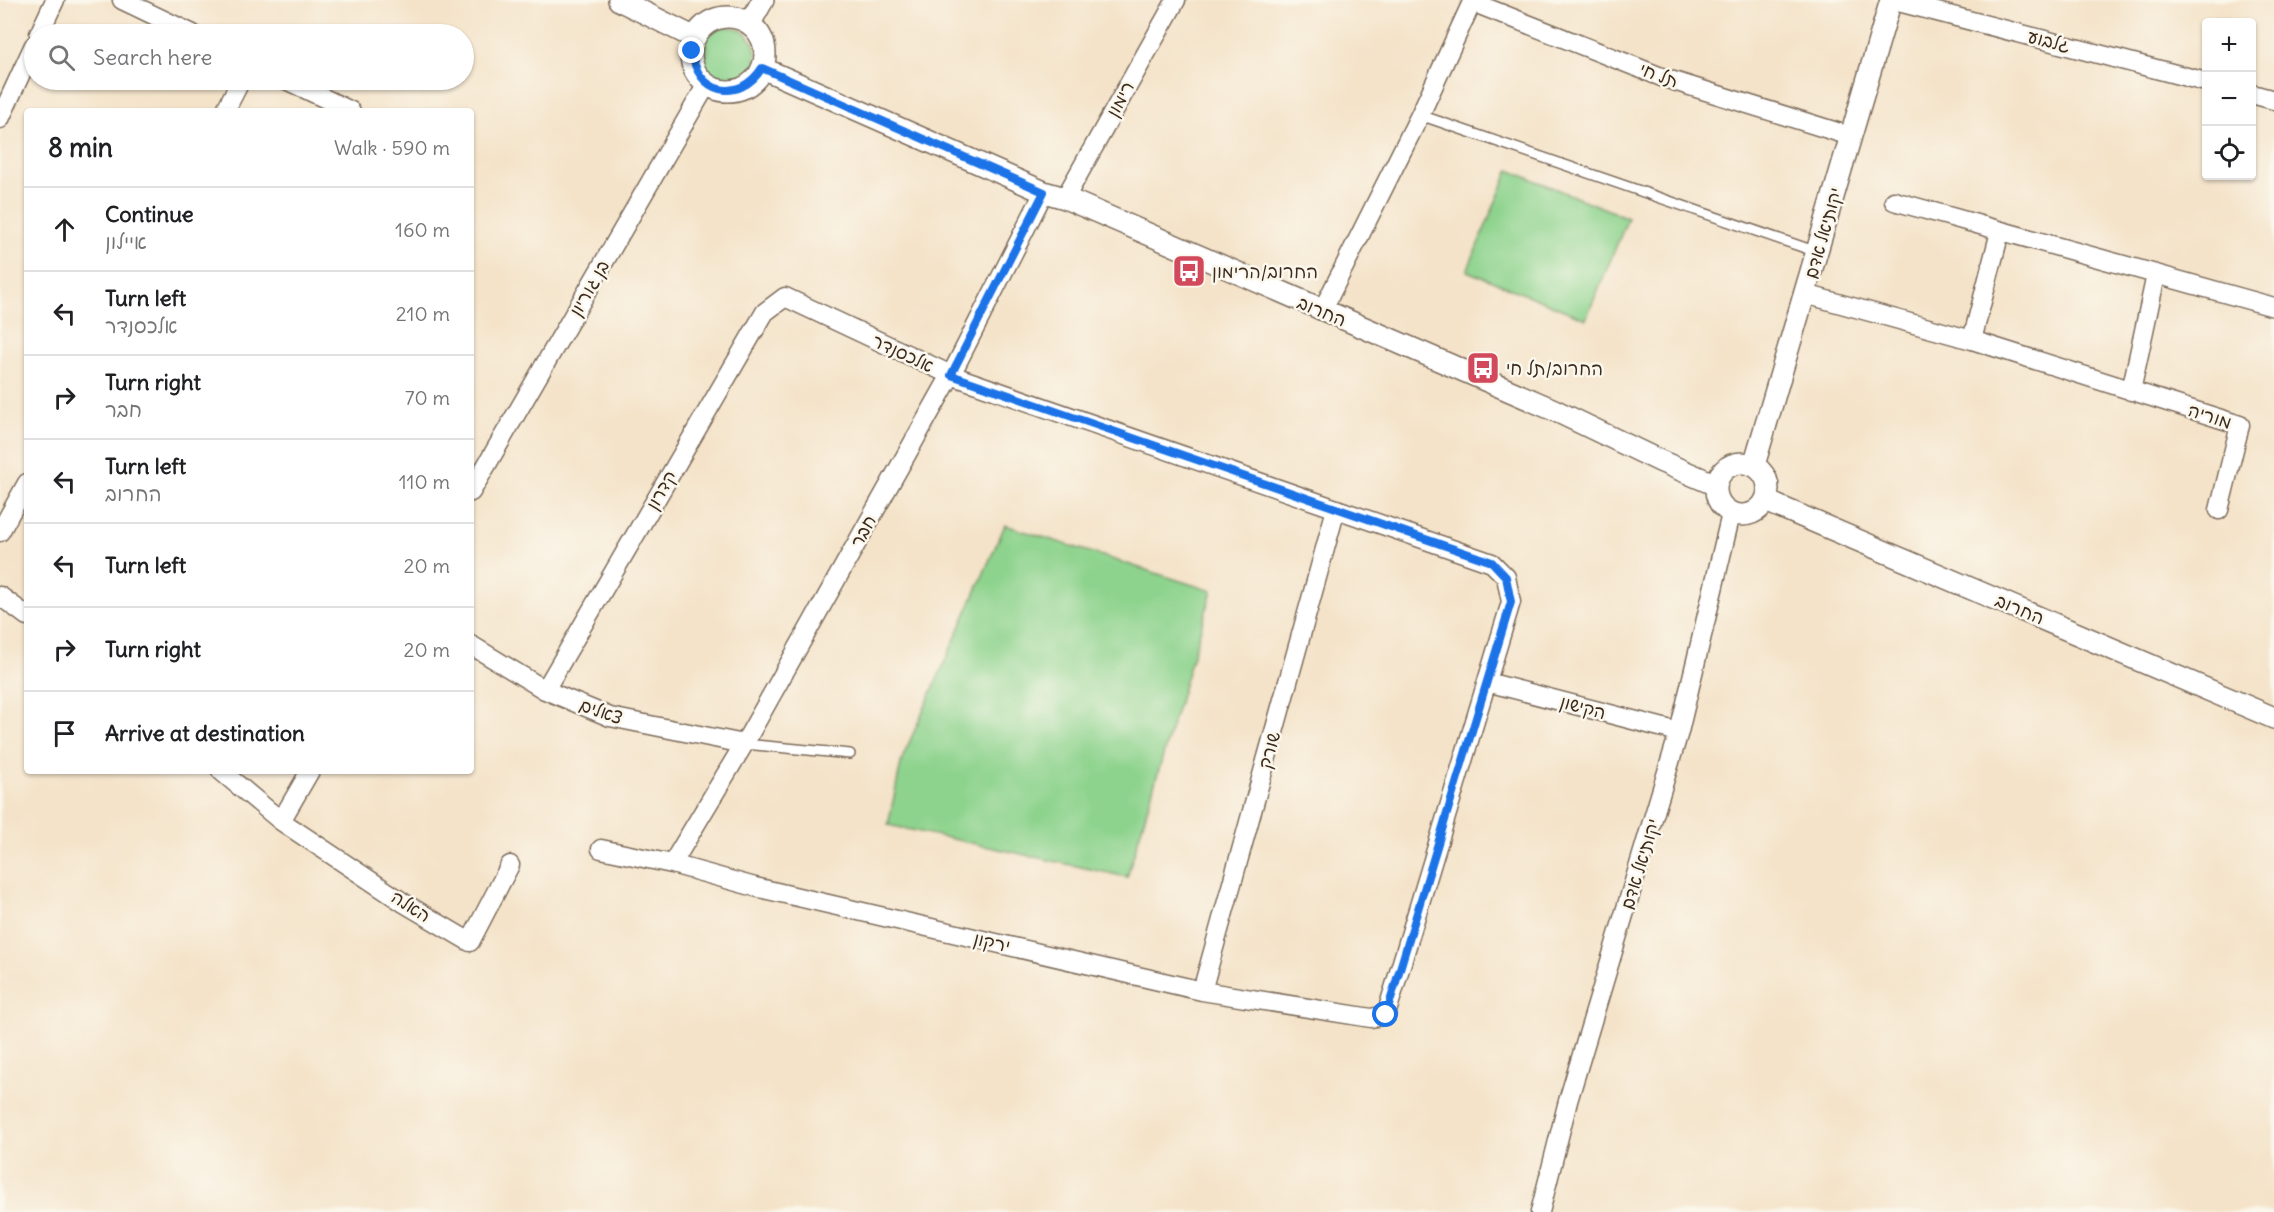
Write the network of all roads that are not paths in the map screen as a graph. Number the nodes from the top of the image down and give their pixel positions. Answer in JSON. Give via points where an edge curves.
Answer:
{"nodes":[{"id":1,"x":55,"y":0,"type":"edge"},
{"id":2,"x":122,"y":0,"type":"edge"},
{"id":3,"x":619,"y":0,"type":"edge"},
{"id":4,"x":763,"y":0,"type":"edge"},
{"id":5,"x":1176,"y":0,"type":"edge"},
{"id":6,"x":1891,"y":0,"type":"edge"},
{"id":7,"x":1472,"y":1,"type":"edge"},
{"id":8,"x":750,"y":23,"type":"junction"},
{"id":9,"x":44,"y":24,"type":"edge"},
{"id":10,"x":173,"y":24,"type":"edge"},
{"id":11,"x":695,"y":38,"type":"junction"},
{"id":12,"x":24,"y":67,"type":"edge"},
{"id":13,"x":762,"y":68,"type":"junction"},
{"id":14,"x":2202,"y":81,"type":"edge"},
{"id":15,"x":708,"y":84,"type":"junction"},
{"id":16,"x":236,"y":90,"type":"edge"},
{"id":17,"x":307,"y":90,"type":"edge"},
{"id":18,"x":2256,"y":95,"type":"edge"},
{"id":19,"x":2274,"y":100,"type":"edge"},
{"id":20,"x":227,"y":108,"type":"edge"},
{"id":21,"x":345,"y":108,"type":"edge"},
{"id":22,"x":1420,"y":116,"type":"junction"},
{"id":23,"x":0,"y":119,"type":"edge"},
{"id":24,"x":1850,"y":136,"type":"junction"},
{"id":25,"x":1044,"y":192,"type":"junction"},
{"id":26,"x":1065,"y":198,"type":"junction"},
{"id":27,"x":1894,"y":201,"type":"dead end"},
{"id":28,"x":2000,"y":232,"type":"junction"},
{"id":29,"x":1817,"y":252,"type":"junction"},
{"id":30,"x":2156,"y":275,"type":"junction"},
{"id":31,"x":1805,"y":294,"type":"junction"},
{"id":32,"x":785,"y":297,"type":"joint"},
{"id":33,"x":2274,"y":307,"type":"edge"},
{"id":34,"x":1323,"y":311,"type":"junction"},
{"id":35,"x":1972,"y":340,"type":"junction"},
{"id":36,"x":951,"y":375,"type":"junction"},
{"id":37,"x":2131,"y":391,"type":"junction"},
{"id":38,"x":1754,"y":465,"type":"junction"},
{"id":39,"x":1716,"y":485,"type":"junction"},
{"id":40,"x":474,"y":487,"type":"edge"},
{"id":41,"x":24,"y":488,"type":"edge"},
{"id":42,"x":1766,"y":501,"type":"junction"},
{"id":43,"x":1336,"y":509,"type":"junction"},
{"id":44,"x":2219,"y":510,"type":"dead end"},
{"id":45,"x":1731,"y":514,"type":"junction"},
{"id":46,"x":0,"y":532,"type":"edge"},
{"id":47,"x":0,"y":596,"type":"edge"},
{"id":48,"x":24,"y":614,"type":"edge"},
{"id":49,"x":474,"y":647,"type":"edge"},
{"id":50,"x":1487,"y":682,"type":"junction"},
{"id":51,"x":545,"y":690,"type":"junction"},
{"id":52,"x":2274,"y":718,"type":"edge"},
{"id":53,"x":1679,"y":732,"type":"junction"},
{"id":54,"x":744,"y":744,"type":"junction"},
{"id":55,"x":850,"y":754,"type":"dead end"},
{"id":56,"x":225,"y":774,"type":"edge"},
{"id":57,"x":308,"y":774,"type":"edge"},
{"id":58,"x":281,"y":821,"type":"junction"},
{"id":59,"x":601,"y":849,"type":"dead end"},
{"id":60,"x":672,"y":864,"type":"junction"},
{"id":61,"x":510,"y":865,"type":"dead end"},
{"id":62,"x":1202,"y":991,"type":"junction"},
{"id":63,"x":1540,"y":1212,"type":"edge"}],
"edges":[{"from":1,"to":9,"type":"street"},
{"from":2,"to":10,"type":"street"},
{"from":3,"to":11,"type":"street"},
{"from":4,"to":8,"type":"street"},
{"from":5,"to":26,"type":"street","name":"רימון"},
{"from":6,"to":14,"type":"street","name":"גלבוע"},
{"from":6,"to":24,"type":"street","name":"יקותיאל אדם"},
{"from":7,"to":22,"type":"street","name":"תל חי"},
{"from":7,"to":24,"type":"street","name":"תל חי","via":[[1664,78]]},
{"from":8,"to":11,"type":"street","via":[[738,18],[712,20]]},
{"from":8,"to":13,"type":"street","via":[[765,48]]},
{"from":11,"to":15,"type":"street","via":[[693,63]]},
{"from":12,"to":23,"type":"street"},
{"from":13,"to":15,"type":"street","via":[[745,87],[719,89]]},
{"from":13,"to":25,"type":"street","name":"החרוב"},
{"from":15,"to":40,"type":"street","name":"בן גוריון"},
{"from":16,"to":20,"type":"street"},
{"from":17,"to":21,"type":"street"},
{"from":18,"to":19,"type":"street"},
{"from":22,"to":29,"type":"lane"},
{"from":22,"to":34,"type":"street","name":"תל חי"},
{"from":24,"to":29,"type":"street","name":"יקותיאל אדם"},
{"from":25,"to":26,"type":"street","name":"החרוב"},
{"from":25,"to":36,"type":"street","name":"חבר"},
{"from":26,"to":34,"type":"street","name":"החרוב"},
{"from":27,"to":28,"type":"street"},
{"from":28,"to":30,"type":"street"},
{"from":28,"to":35,"type":"street"},
{"from":29,"to":31,"type":"street","name":"יקותיאל אדם"},
{"from":30,"to":33,"type":"street"},
{"from":30,"to":37,"type":"street"},
{"from":31,"to":35,"type":"street","name":"מוריה"},
{"from":31,"to":38,"type":"street","name":"יקותיאל אדם"},
{"from":32,"to":36,"type":"street","name":"אלכסנדר"},
{"from":32,"to":51,"type":"street","name":"קדרון","via":[[765,312]]},
{"from":34,"to":39,"type":"street","name":"החרוב"},
{"from":35,"to":37,"type":"street","name":"מוריה"},
{"from":36,"to":43,"type":"street","name":"אלכסנדר"},
{"from":36,"to":54,"type":"street","name":"חבר"},
{"from":37,"to":44,"type":"street","name":"מוריה","via":[[2240,425]]},
{"from":38,"to":39,"type":"street","via":[[1733,465],[1722,472]]},
{"from":38,"to":42,"type":"street","via":[[1767,481]]},
{"from":39,"to":45,"type":"street","via":[[1720,505]]},
{"from":41,"to":46,"type":"street"},
{"from":42,"to":45,"type":"street","via":[[1751,514]]},
{"from":42,"to":52,"type":"street","name":"החרוב"},
{"from":43,"to":50,"type":"street","name":"אלכסנדר","via":[[1492,562],[1506,577],[1511,602]]},
{"from":43,"to":62,"type":"street","name":"שורק"},
{"from":45,"to":53,"type":"street","name":"יקותיאל אדם"},
{"from":47,"to":48,"type":"street"},
{"from":49,"to":51,"type":"street","name":"צאלים"},
{"from":50,"to":53,"type":"street","name":"הקישון"},
{"from":50,"to":62,"type":"street","name":"ירקון","via":[[1386,1015],[1371,1018]]},
{"from":51,"to":54,"type":"street","name":"צאלים","via":[[610,717]]},
{"from":53,"to":63,"type":"street","name":"יקותיאל אדם","via":[[1568,1101]]},
{"from":54,"to":55,"type":"lane"},
{"from":54,"to":60,"type":"street","name":"חבר"},
{"from":56,"to":58,"type":"street"},
{"from":57,"to":58,"type":"street"},
{"from":58,"to":61,"type":"street","name":"האלה","via":[[470,942]]},
{"from":59,"to":60,"type":"street","name":"ירקון"},
{"from":60,"to":62,"type":"street","name":"ירקון","via":[[755,887]]}]}
